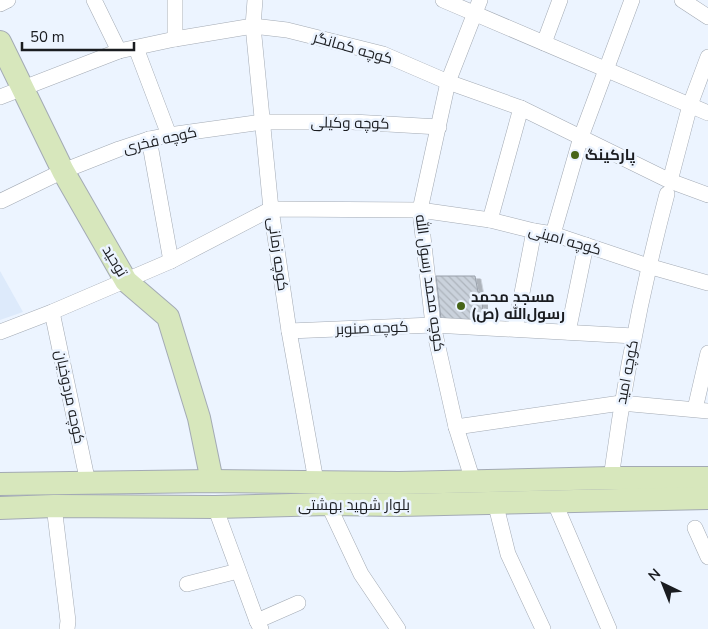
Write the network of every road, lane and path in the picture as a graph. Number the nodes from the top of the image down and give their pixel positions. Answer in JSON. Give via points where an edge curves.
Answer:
{"nodes":[{"id":1,"x":8,"y":0,"type":"edge"},
{"id":2,"x":94,"y":0,"type":"edge"},
{"id":3,"x":175,"y":0,"type":"edge"},
{"id":4,"x":255,"y":0,"type":"edge"},
{"id":5,"x":443,"y":0,"type":"edge"},
{"id":6,"x":560,"y":0,"type":"edge"},
{"id":7,"x":632,"y":0,"type":"edge"},
{"id":8,"x":682,"y":0,"type":"edge"},
{"id":9,"x":0,"y":4,"type":"edge"},
{"id":10,"x":478,"y":7,"type":"edge"},
{"id":11,"x":708,"y":17,"type":"edge"},
{"id":12,"x":253,"y":26,"type":"junction"},
{"id":13,"x":175,"y":39,"type":"junction"},
{"id":14,"x":0,"y":42,"type":"edge"},
{"id":15,"x":544,"y":43,"type":"junction"},
{"id":16,"x":136,"y":48,"type":"junction"},
{"id":17,"x":120,"y":51,"type":"junction"},
{"id":18,"x":708,"y":57,"type":"edge"},
{"id":19,"x":606,"y":69,"type":"junction"},
{"id":20,"x":448,"y":82,"type":"junction"},
{"id":21,"x":22,"y":87,"type":"junction"},
{"id":22,"x":0,"y":97,"type":"edge"},
{"id":23,"x":690,"y":105,"type":"junction"},
{"id":24,"x":521,"y":108,"type":"junction"},
{"id":25,"x":708,"y":113,"type":"edge"},
{"id":26,"x":262,"y":122,"type":"junction"},
{"id":27,"x":439,"y":127,"type":"junction"},
{"id":28,"x":169,"y":135,"type":"junction"},
{"id":29,"x":581,"y":137,"type":"junction"},
{"id":30,"x":149,"y":139,"type":"junction"},
{"id":31,"x":63,"y":171,"type":"junction"},
{"id":32,"x":669,"y":188,"type":"junction"},
{"id":33,"x":708,"y":195,"type":"edge"},
{"id":34,"x":1,"y":201,"type":"edge"},
{"id":35,"x":271,"y":209,"type":"junction"},
{"id":36,"x":420,"y":210,"type":"junction"},
{"id":37,"x":490,"y":220,"type":"junction"},
{"id":38,"x":534,"y":231,"type":"junction"},
{"id":39,"x":553,"y":234,"type":"junction"},
{"id":40,"x":586,"y":245,"type":"junction"},
{"id":41,"x":171,"y":261,"type":"junction"},
{"id":42,"x":648,"y":266,"type":"junction"},
{"id":43,"x":126,"y":281,"type":"junction"},
{"id":44,"x":708,"y":282,"type":"edge"},
{"id":45,"x":52,"y":312,"type":"junction"},
{"id":46,"x":433,"y":325,"type":"junction"},
{"id":47,"x":516,"y":330,"type":"junction"},
{"id":48,"x":289,"y":331,"type":"junction"},
{"id":49,"x":0,"y":332,"type":"edge"},
{"id":50,"x":568,"y":332,"type":"junction"},
{"id":51,"x":634,"y":336,"type":"junction"},
{"id":52,"x":708,"y":353,"type":"edge"},
{"id":53,"x":621,"y":404,"type":"junction"},
{"id":54,"x":701,"y":410,"type":"edge"},
{"id":55,"x":456,"y":427,"type":"junction"},
{"id":56,"x":610,"y":478,"type":"junction"},
{"id":57,"x":708,"y":478,"type":"edge"},
{"id":58,"x":212,"y":481,"type":"junction"},
{"id":59,"x":316,"y":481,"type":"junction"},
{"id":60,"x":473,"y":481,"type":"junction"},
{"id":61,"x":88,"y":483,"type":"junction"},
{"id":62,"x":0,"y":484,"type":"edge"},
{"id":63,"x":708,"y":498,"type":"edge"},
{"id":64,"x":554,"y":501,"type":"junction"},
{"id":65,"x":495,"y":502,"type":"junction"},
{"id":66,"x":328,"y":504,"type":"junction"},
{"id":67,"x":54,"y":506,"type":"junction"},
{"id":68,"x":215,"y":507,"type":"junction"},
{"id":69,"x":0,"y":508,"type":"edge"},
{"id":70,"x":695,"y":528,"type":"dead end"},
{"id":71,"x":708,"y":557,"type":"edge"},
{"id":72,"x":238,"y":571,"type":"junction"},
{"id":73,"x":187,"y":584,"type":"dead end"},
{"id":74,"x":298,"y":603,"type":"dead end"},
{"id":75,"x":259,"y":625,"type":"edge"},
{"id":76,"x":71,"y":626,"type":"edge"},
{"id":77,"x":398,"y":629,"type":"edge"},
{"id":78,"x":543,"y":629,"type":"edge"},
{"id":79,"x":609,"y":629,"type":"edge"}],
"edges":[{"from":1,"to":9,"type":"street"},
{"from":2,"to":17,"type":"street"},
{"from":3,"to":13,"type":"street"},
{"from":4,"to":12,"type":"street","name":"کوچه زمانی"},
{"from":5,"to":10,"type":"street"},
{"from":6,"to":15,"type":"street"},
{"from":7,"to":19,"type":"street"},
{"from":8,"to":11,"type":"street"},
{"from":10,"to":15,"type":"street"},
{"from":10,"to":20,"type":"street","name":"کوچه محمد رسول الله"},
{"from":12,"to":13,"type":"street","name":"کوچه کمانگر"},
{"from":12,"to":20,"type":"street","name":"کوچه کمانگر","via":[[287,30],[383,54]]},
{"from":12,"to":26,"type":"street","name":"کوچه زمانی"},
{"from":13,"to":16,"type":"street","name":"کوچه کمانگر"},
{"from":14,"to":21,"type":"main road","name":"توحید"},
{"from":15,"to":19,"type":"street"},
{"from":16,"to":17,"type":"street","name":"کوچه کمانگر"},
{"from":16,"to":28,"type":"street"},
{"from":17,"to":21,"type":"street","name":"کوچه کمانگر"},
{"from":18,"to":23,"type":"street","name":"کوچه امید"},
{"from":19,"to":23,"type":"street"},
{"from":19,"to":29,"type":"street"},
{"from":20,"to":24,"type":"street","name":"کوچه کمانگر"},
{"from":20,"to":27,"type":"street","name":"کوچه محمد رسول الله"},
{"from":21,"to":22,"type":"street","name":"کوچه کمانگر"},
{"from":21,"to":31,"type":"main road","name":"توحید"},
{"from":23,"to":25,"type":"street"},
{"from":23,"to":32,"type":"street","name":"کوچه امید"},
{"from":24,"to":29,"type":"street","name":"کوچه کمانگر"},
{"from":24,"to":37,"type":"street"},
{"from":26,"to":27,"type":"street","name":"کوچه وکیلی","via":[[353,122]]},
{"from":26,"to":28,"type":"street","name":"کوچه فخری"},
{"from":26,"to":35,"type":"street","name":"کوچه زمانی"},
{"from":27,"to":36,"type":"street","name":"کوچه محمد رسول الله"},
{"from":28,"to":30,"type":"street","name":"کوچه فخری"},
{"from":29,"to":32,"type":"street","name":"کوچه کمانگر"},
{"from":29,"to":39,"type":"street"},
{"from":30,"to":31,"type":"street","name":"کوچه فخری"},
{"from":30,"to":41,"type":"street"},
{"from":31,"to":34,"type":"street","name":"کوچه فخری"},
{"from":31,"to":43,"type":"main road","name":"توحید"},
{"from":32,"to":33,"type":"street","name":"کوچه کمانگر"},
{"from":32,"to":42,"type":"street","name":"کوچه امید"},
{"from":35,"to":36,"type":"street","name":"کوچه امینی"},
{"from":35,"to":41,"type":"street"},
{"from":35,"to":48,"type":"street","name":"کوچه زمانی"},
{"from":36,"to":37,"type":"street","name":"کوچه امینی"},
{"from":36,"to":46,"type":"street","name":"کوچه محمد رسول الله"},
{"from":37,"to":38,"type":"street","name":"کوچه امینی"},
{"from":38,"to":39,"type":"street","name":"کوچه امینی"},
{"from":38,"to":47,"type":"street"},
{"from":39,"to":40,"type":"street","name":"کوچه امینی"},
{"from":40,"to":42,"type":"street","name":"کوچه امینی"},
{"from":40,"to":50,"type":"street"},
{"from":41,"to":43,"type":"street"},
{"from":42,"to":44,"type":"street","name":"کوچه امینی"},
{"from":42,"to":51,"type":"street","name":"کوچه امید"},
{"from":43,"to":45,"type":"street"},
{"from":43,"to":58,"type":"main road","name":"توحید","via":[[168,317],[199,418]]},
{"from":45,"to":49,"type":"street"},
{"from":45,"to":61,"type":"street","name":"کوچه مردوخیان"},
{"from":46,"to":47,"type":"street","name":"کوچه صنوبر"},
{"from":46,"to":48,"type":"street","name":"کوچه صنوبر"},
{"from":46,"to":55,"type":"street","name":"کوچه محمد رسول الله"},
{"from":47,"to":50,"type":"street","name":"کوچه صنوبر"},
{"from":48,"to":59,"type":"street","name":"کوچه زمانی"},
{"from":50,"to":51,"type":"street","name":"کوچه صنوبر"},
{"from":51,"to":53,"type":"street","name":"کوچه امید"},
{"from":52,"to":54,"type":"street"},
{"from":53,"to":54,"type":"street"},
{"from":53,"to":55,"type":"street"},
{"from":53,"to":56,"type":"street","name":"کوچه امید"},
{"from":55,"to":60,"type":"street","name":"کوچه محمد رسول الله"},
{"from":56,"to":57,"type":"main road","name":"بلوار شهید بهشتی"},
{"from":56,"to":60,"type":"main road","name":"بلوار شهید بهشتی"},
{"from":58,"to":59,"type":"main road","name":"بلوار شهید بهشتی"},
{"from":58,"to":61,"type":"main road","name":"بلوار شهید بهشتی"},
{"from":59,"to":60,"type":"main road","name":"بلوار شهید بهشتی"},
{"from":61,"to":62,"type":"main road","name":"بلوار شهید بهشتی"},
{"from":63,"to":64,"type":"main road","name":"بلوار شهید بهشتی"},
{"from":64,"to":65,"type":"main road","name":"بلوار شهید بهشتی"},
{"from":64,"to":79,"type":"street"},
{"from":65,"to":66,"type":"main road","name":"بلوار شهید بهشتی"},
{"from":65,"to":78,"type":"street","via":[[508,554]]},
{"from":66,"to":68,"type":"main road","name":"بلوار شهید بهشتی"},
{"from":66,"to":77,"type":"street","via":[[361,574]]},
{"from":67,"to":68,"type":"main road","name":"بلوار شهید بهشتی"},
{"from":67,"to":69,"type":"main road","name":"بلوار شهید بهشتی"},
{"from":67,"to":76,"type":"street"},
{"from":68,"to":72,"type":"street"},
{"from":70,"to":71,"type":"street"},
{"from":72,"to":73,"type":"street"},
{"from":72,"to":75,"type":"street"},
{"from":74,"to":75,"type":"street"}]}
